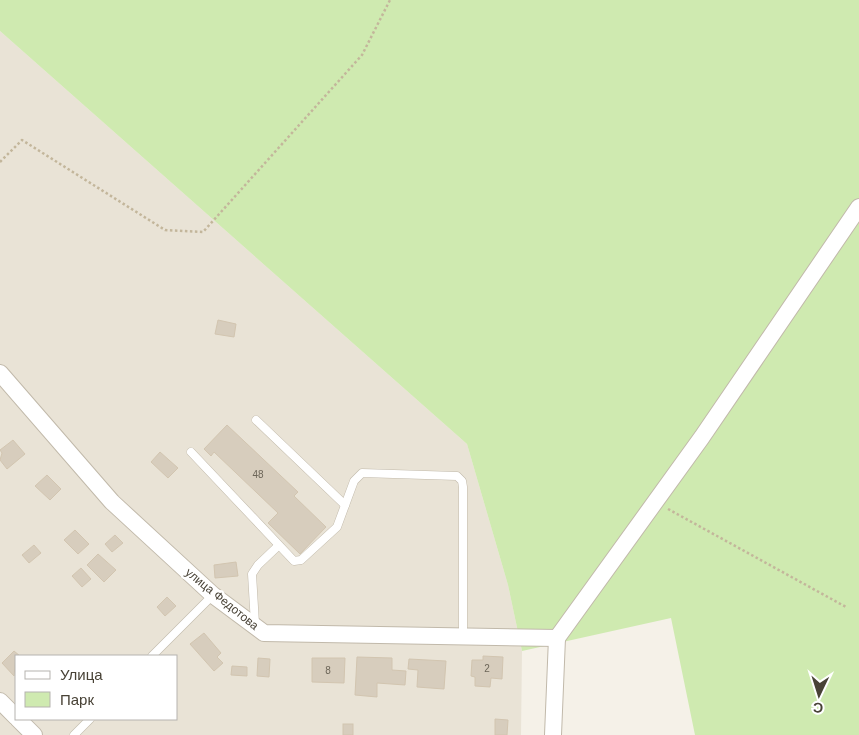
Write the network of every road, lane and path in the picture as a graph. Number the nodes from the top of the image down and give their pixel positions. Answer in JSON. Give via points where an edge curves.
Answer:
{"nodes":[{"id":1,"x":390,"y":0,"type":"edge"},
{"id":2,"x":0,"y":162,"type":"edge"},
{"id":3,"x":859,"y":207,"type":"edge"},
{"id":4,"x":0,"y":373,"type":"edge"},
{"id":5,"x":256,"y":420,"type":"dead end"},
{"id":6,"x":191,"y":452,"type":"dead end"},
{"id":7,"x":655,"y":502,"type":"junction"},
{"id":8,"x":345,"y":505,"type":"junction"},
{"id":9,"x":278,"y":546,"type":"junction"},
{"id":10,"x":213,"y":595,"type":"junction"},
{"id":11,"x":846,"y":607,"type":"dead end"},
{"id":12,"x":255,"y":626,"type":"junction"},
{"id":13,"x":463,"y":637,"type":"junction"},
{"id":14,"x":557,"y":638,"type":"junction"},
{"id":15,"x":153,"y":655,"type":"edge"},
{"id":16,"x":0,"y":701,"type":"edge"},
{"id":17,"x":15,"y":716,"type":"edge"},
{"id":18,"x":19,"y":720,"type":"edge"},
{"id":19,"x":89,"y":720,"type":"edge"},
{"id":20,"x":34,"y":735,"type":"edge"},
{"id":21,"x":74,"y":735,"type":"edge"},
{"id":22,"x":553,"y":735,"type":"edge"}],
"edges":[{"from":1,"to":2,"type":"path","via":[[362,55],[203,232],[165,230],[22,140]]},
{"from":3,"to":7,"type":"street"},
{"from":4,"to":10,"type":"street","name":"улица Федотова","via":[[112,502]]},
{"from":5,"to":8,"type":"lane"},
{"from":6,"to":9,"type":"lane"},
{"from":7,"to":11,"type":"path"},
{"from":7,"to":14,"type":"street"},
{"from":8,"to":9,"type":"lane","via":[[337,527],[302,560],[290,559]]},
{"from":8,"to":13,"type":"lane","via":[[354,481],[362,473],[448,475],[457,476],[462,481]]},
{"from":9,"to":12,"type":"lane","via":[[252,574]]},
{"from":10,"to":12,"type":"street","name":"улица Федотова"},
{"from":10,"to":15,"type":"lane"},
{"from":12,"to":13,"type":"street","name":"улица Федотова","via":[[264,633]]},
{"from":13,"to":14,"type":"street","name":"улица Федотова"},
{"from":14,"to":22,"type":"street"},
{"from":16,"to":17,"type":"street"},
{"from":18,"to":20,"type":"street"},
{"from":19,"to":21,"type":"lane"}]}
